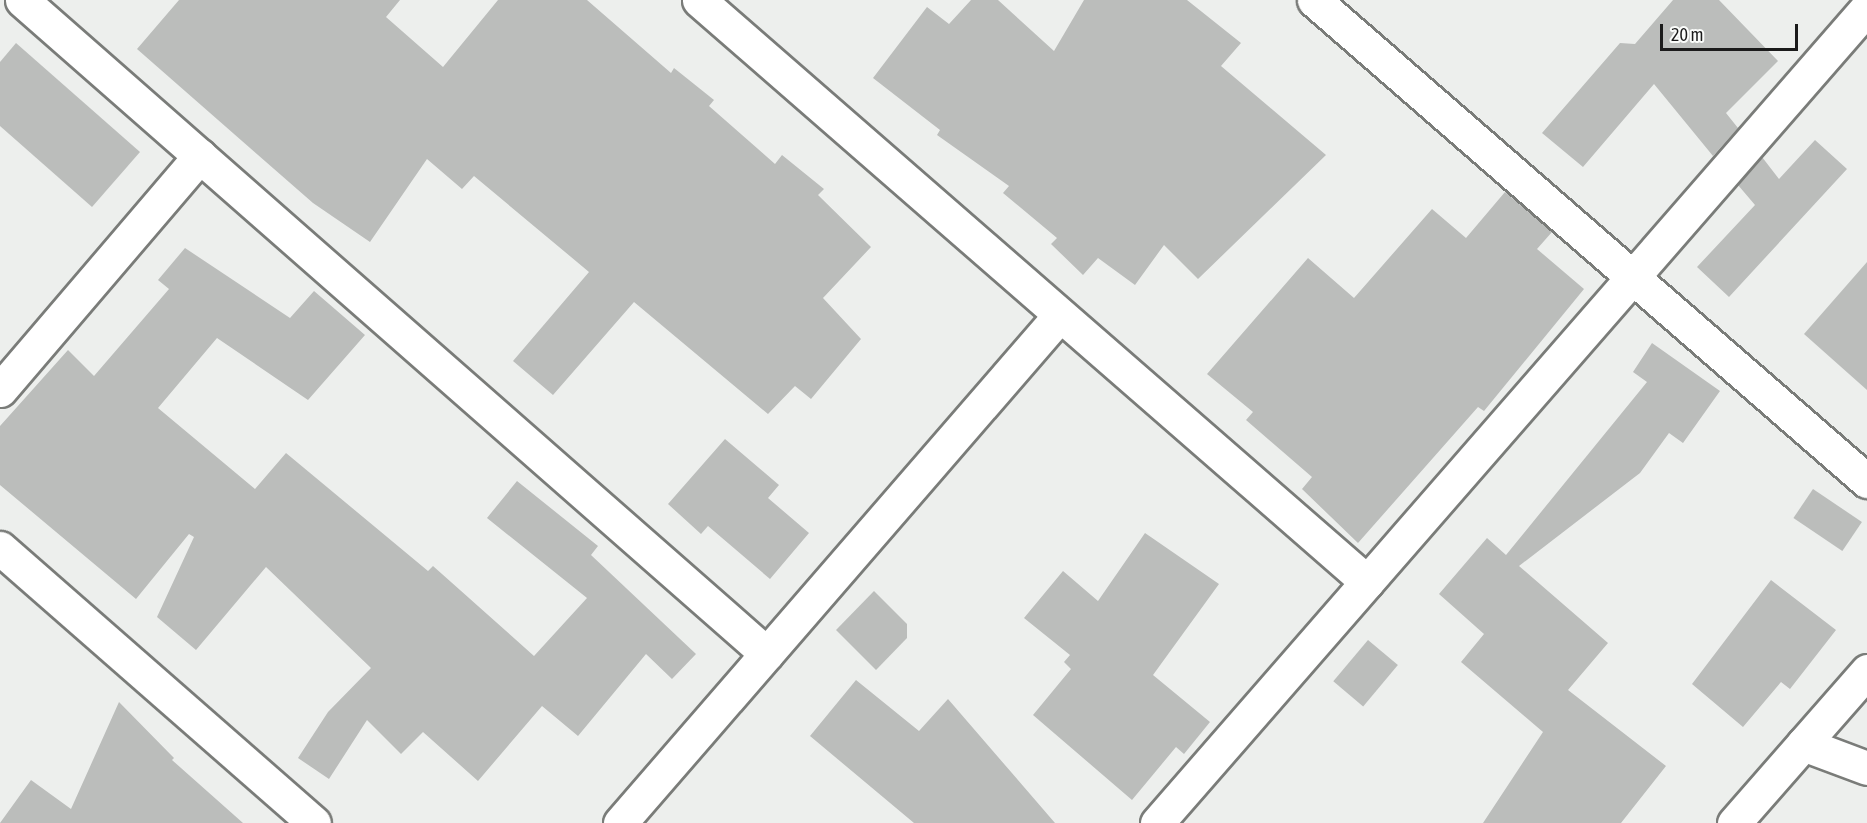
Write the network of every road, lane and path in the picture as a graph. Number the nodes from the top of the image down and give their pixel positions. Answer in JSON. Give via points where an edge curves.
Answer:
{"nodes":[{"id":1,"x":22,"y":0,"type":"edge"},
{"id":2,"x":699,"y":0,"type":"edge"},
{"id":3,"x":1314,"y":0,"type":"edge"},
{"id":4,"x":1867,"y":8,"type":"edge"},
{"id":5,"x":200,"y":156,"type":"junction"},
{"id":6,"x":1632,"y":277,"type":"junction"},
{"id":7,"x":1059,"y":315,"type":"junction"},
{"id":8,"x":0,"y":390,"type":"edge"},
{"id":9,"x":1867,"y":481,"type":"edge"},
{"id":10,"x":0,"y":548,"type":"edge"},
{"id":11,"x":1367,"y":582,"type":"junction"},
{"id":12,"x":767,"y":654,"type":"junction"},
{"id":13,"x":1867,"y":671,"type":"edge"},
{"id":14,"x":1803,"y":744,"type":"junction"},
{"id":15,"x":1867,"y":768,"type":"edge"},
{"id":16,"x":314,"y":823,"type":"edge"},
{"id":17,"x":620,"y":823,"type":"edge"},
{"id":18,"x":1157,"y":823,"type":"edge"},
{"id":19,"x":1734,"y":823,"type":"edge"}],
"edges":[{"from":1,"to":5,"type":"street"},
{"from":2,"to":7,"type":"street"},
{"from":3,"to":6,"type":"street"},
{"from":4,"to":6,"type":"street"},
{"from":5,"to":8,"type":"street"},
{"from":5,"to":12,"type":"street"},
{"from":6,"to":9,"type":"street"},
{"from":6,"to":11,"type":"street"},
{"from":7,"to":11,"type":"street"},
{"from":7,"to":12,"type":"street"},
{"from":10,"to":16,"type":"street"},
{"from":11,"to":18,"type":"street"},
{"from":12,"to":17,"type":"street"},
{"from":13,"to":14,"type":"street"},
{"from":14,"to":15,"type":"street"},
{"from":14,"to":19,"type":"street"}]}
